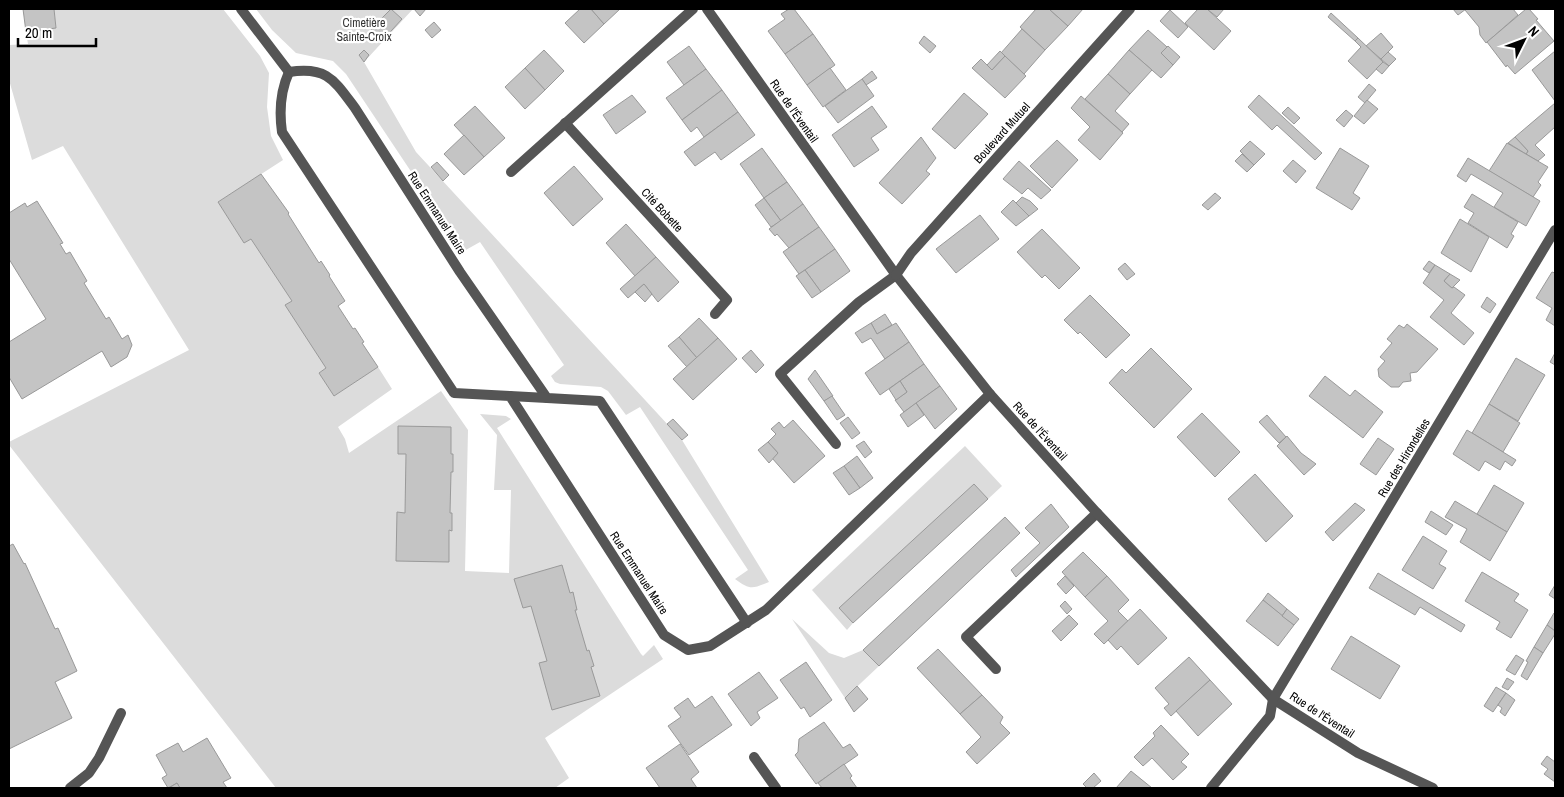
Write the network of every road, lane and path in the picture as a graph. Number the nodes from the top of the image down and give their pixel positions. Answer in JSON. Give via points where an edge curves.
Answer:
{"nodes":[{"id":1,"x":242,"y":9,"type":"edge"},
{"id":2,"x":693,"y":9,"type":"edge"},
{"id":3,"x":707,"y":9,"type":"edge"},
{"id":4,"x":1130,"y":9,"type":"edge"},
{"id":5,"x":289,"y":72,"type":"junction"},
{"id":6,"x":565,"y":123,"type":"junction"},
{"id":7,"x":511,"y":172,"type":"dead end"},
{"id":8,"x":1555,"y":230,"type":"edge"},
{"id":9,"x":896,"y":275,"type":"junction"},
{"id":10,"x":715,"y":314,"type":"dead end"},
{"id":11,"x":990,"y":394,"type":"junction"},
{"id":12,"x":510,"y":396,"type":"junction"},
{"id":13,"x":547,"y":398,"type":"junction"},
{"id":14,"x":836,"y":444,"type":"dead end"},
{"id":15,"x":1097,"y":513,"type":"junction"},
{"id":16,"x":747,"y":623,"type":"junction"},
{"id":17,"x":996,"y":669,"type":"dead end"},
{"id":18,"x":1273,"y":699,"type":"junction"},
{"id":19,"x":121,"y":713,"type":"dead end"},
{"id":20,"x":754,"y":757,"type":"dead end"},
{"id":21,"x":70,"y":788,"type":"edge"},
{"id":22,"x":776,"y":788,"type":"edge"},
{"id":23,"x":1210,"y":788,"type":"edge"},
{"id":24,"x":1433,"y":788,"type":"edge"}],
"edges":[{"from":1,"to":5,"type":"street"},
{"from":2,"to":6,"type":"street"},
{"from":3,"to":9,"type":"street","name":"Rue de l'Éventail"},
{"from":4,"to":9,"type":"street","name":"Boulevard Mutuel","via":[[912,253]]},
{"from":5,"to":12,"type":"street","via":[[282,86],[280,103],[282,132],[454,393]]},
{"from":5,"to":13,"type":"street","name":"Rue Emmanuel Maire","via":[[303,70],[325,74],[337,84]]},
{"from":6,"to":7,"type":"street"},
{"from":6,"to":10,"type":"street","name":"Cité Bobette","via":[[727,300]]},
{"from":8,"to":18,"type":"street","name":"Rue des Hirondelles"},
{"from":9,"to":11,"type":"street","name":"Rue de l'Éventail"},
{"from":9,"to":14,"type":"street","name":"Boulevard Mutuel","via":[[859,302],[780,374]]},
{"from":11,"to":15,"type":"street","name":"Rue de l'Éventail"},
{"from":11,"to":16,"type":"street","name":"Rue Emmanuel Maire","via":[[766,610]]},
{"from":12,"to":13,"type":"street"},
{"from":12,"to":16,"type":"street","name":"Rue Emmanuel Maire","via":[[664,635],[688,650],[710,646]]},
{"from":13,"to":16,"type":"street","via":[[600,401]]},
{"from":15,"to":17,"type":"street","via":[[966,637]]},
{"from":15,"to":18,"type":"street","name":"Rue de l'Éventail"},
{"from":18,"to":23,"type":"street","name":"Rue des Hirondelles","via":[[1270,716]]},
{"from":18,"to":24,"type":"street","name":"Rue de l'Éventail","via":[[1358,753]]},
{"from":19,"to":21,"type":"street","via":[[89,773]]},
{"from":20,"to":22,"type":"street"}]}
